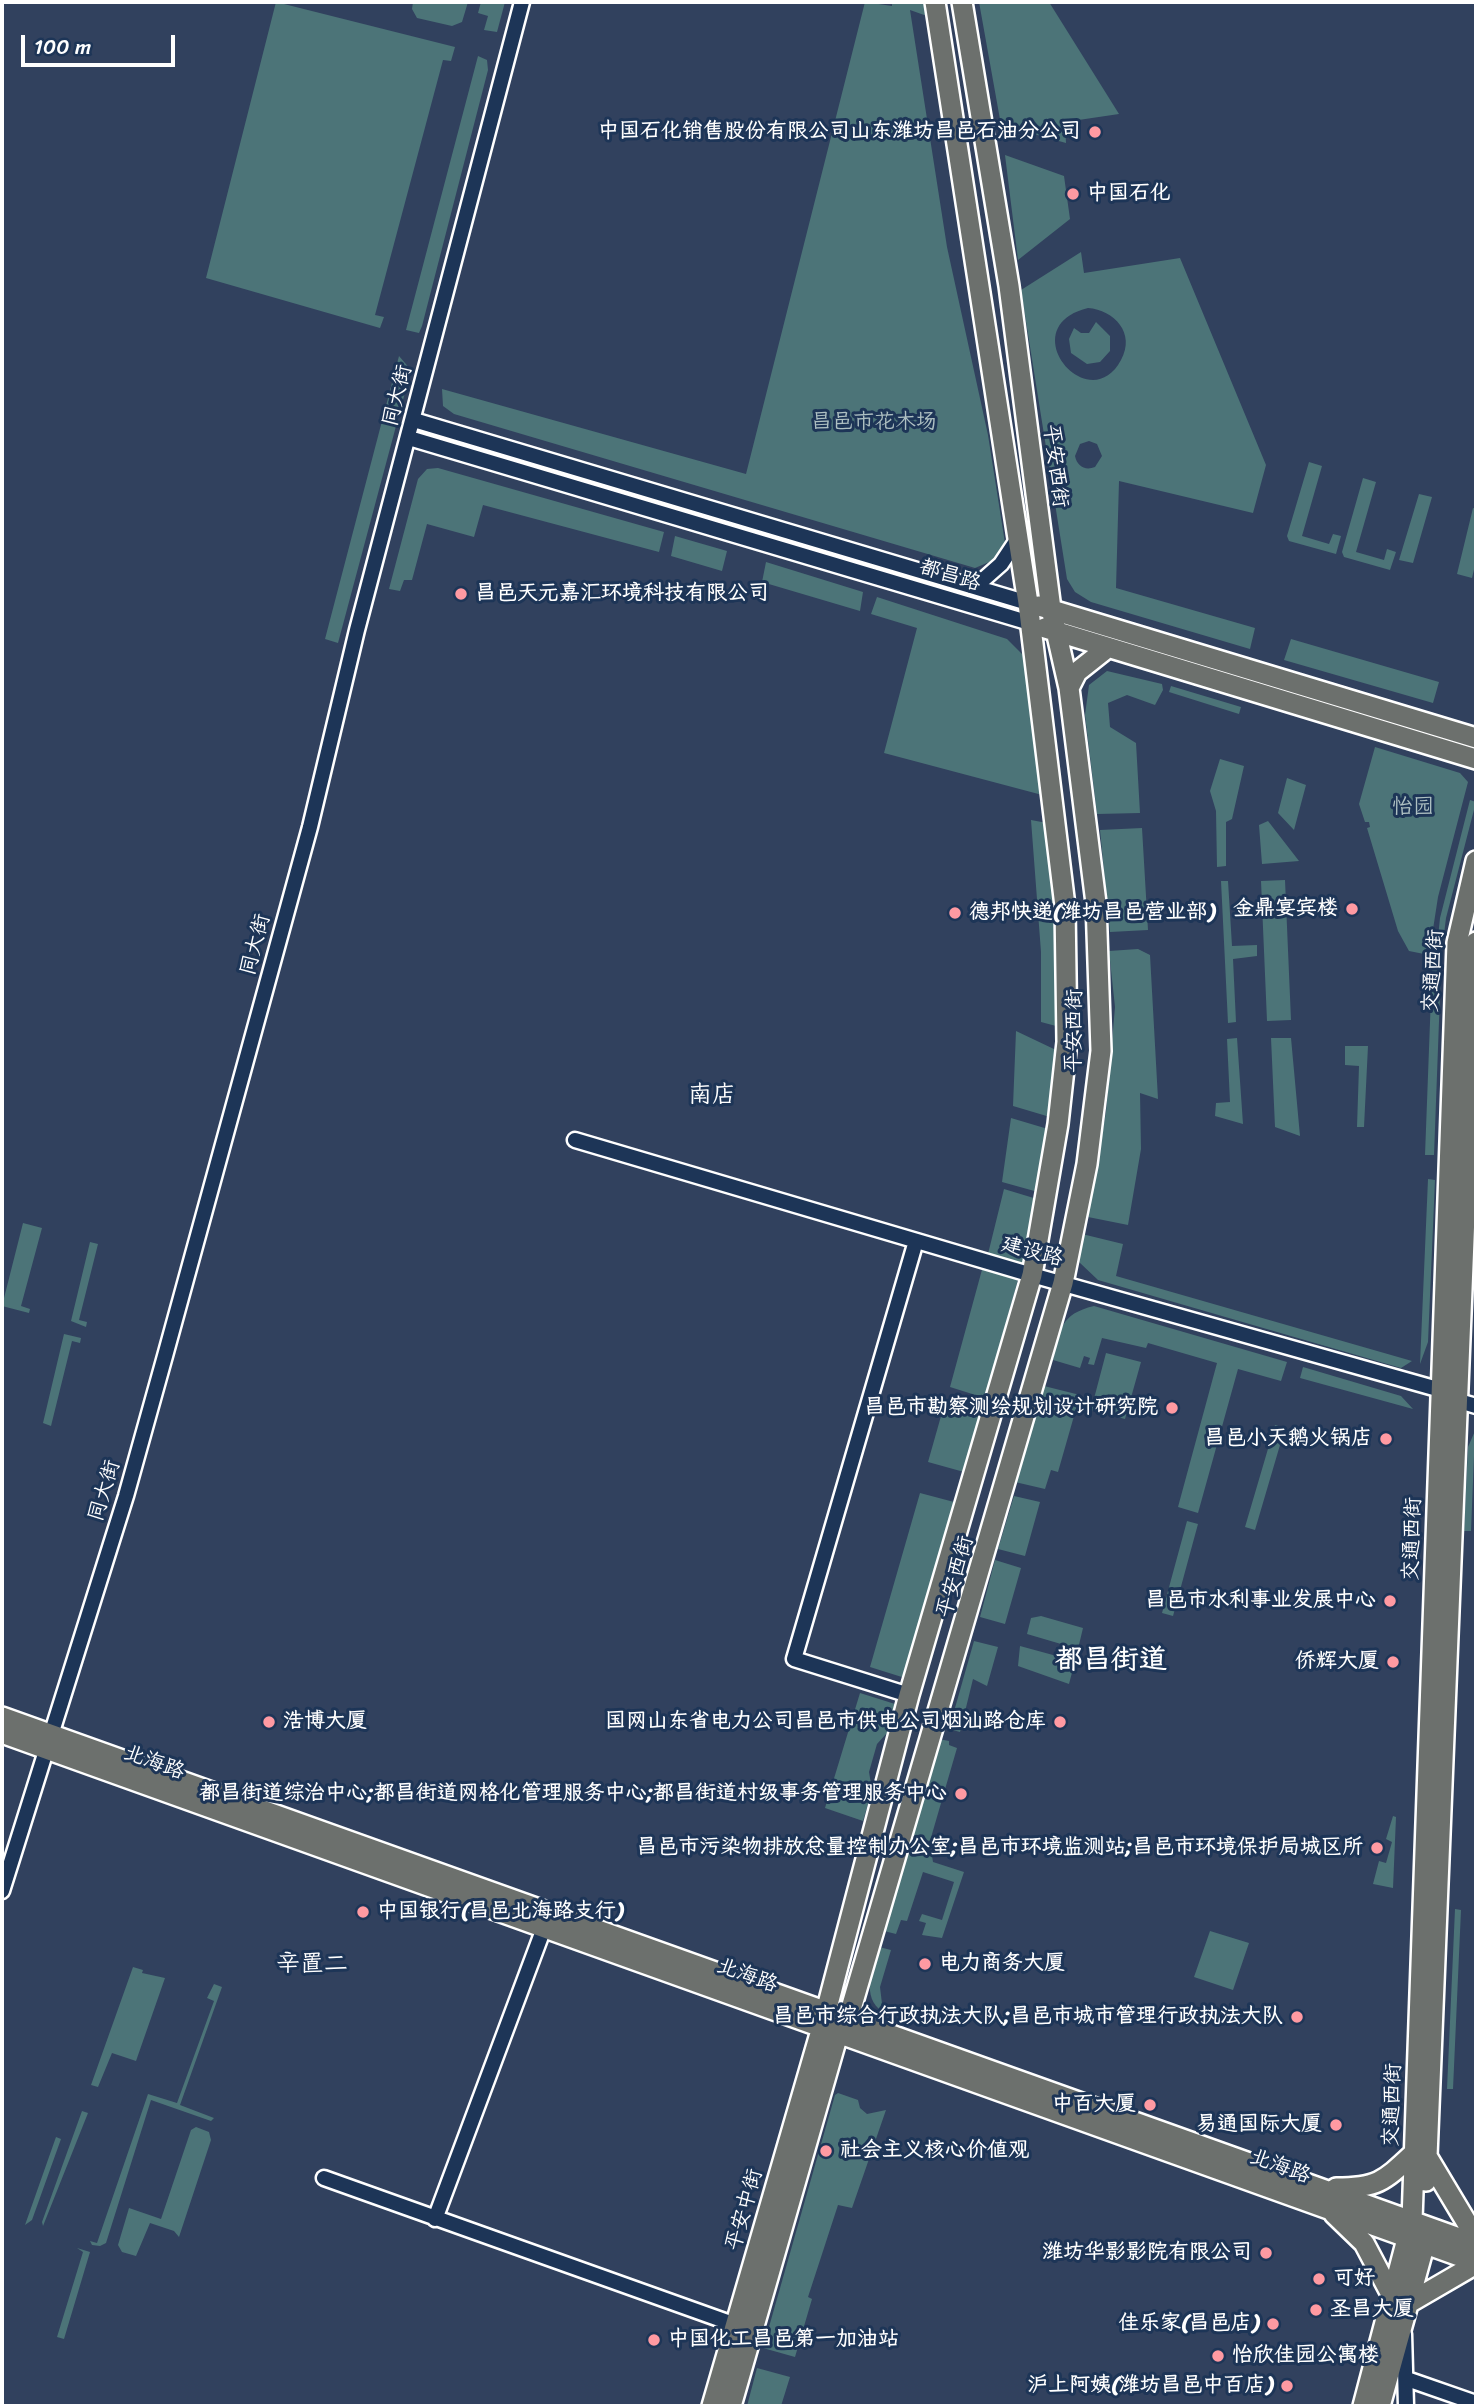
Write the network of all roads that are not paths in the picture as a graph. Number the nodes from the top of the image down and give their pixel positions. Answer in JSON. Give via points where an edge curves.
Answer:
{"nodes":[{"id":1,"x":522,"y":2,"type":"edge"},
{"id":2,"x":935,"y":2,"type":"edge"},
{"id":3,"x":962,"y":2,"type":"edge"},
{"id":4,"x":414,"y":421,"type":"junction"},
{"id":5,"x":409,"y":438,"type":"junction"},
{"id":6,"x":1017,"y":540,"type":"junction"},
{"id":7,"x":975,"y":587,"type":"junction"},
{"id":8,"x":1028,"y":603,"type":"junction"},
{"id":9,"x":1051,"y":609,"type":"junction"},
{"id":10,"x":1030,"y":623,"type":"junction"},
{"id":11,"x":1055,"y":631,"type":"junction"},
{"id":12,"x":1106,"y":649,"type":"junction"},
{"id":13,"x":1069,"y":688,"type":"junction"},
{"id":14,"x":1476,"y":738,"type":"edge"},
{"id":15,"x":1476,"y":759,"type":"edge"},
{"id":16,"x":1476,"y":861,"type":"edge"},
{"id":17,"x":1476,"y":943,"type":"edge"},
{"id":18,"x":575,"y":1140,"type":"dead end"},
{"id":19,"x":916,"y":1241,"type":"junction"},
{"id":20,"x":1032,"y":1275,"type":"junction"},
{"id":21,"x":1063,"y":1283,"type":"junction"},
{"id":22,"x":1441,"y":1390,"type":"junction"},
{"id":23,"x":1468,"y":1404,"type":"edge"},
{"id":24,"x":909,"y":1695,"type":"junction"},
{"id":25,"x":2,"y":1717,"type":"edge"},
{"id":26,"x":2,"y":1733,"type":"edge"},
{"id":27,"x":49,"y":1742,"type":"junction"},
{"id":28,"x":2,"y":1891,"type":"edge"},
{"id":29,"x":547,"y":1920,"type":"junction"},
{"id":30,"x":834,"y":2023,"type":"junction"},
{"id":31,"x":1421,"y":2156,"type":"junction"},
{"id":32,"x":324,"y":2178,"type":"dead end"},
{"id":33,"x":1321,"y":2188,"type":"junction"},
{"id":34,"x":1328,"y":2209,"type":"junction"},
{"id":35,"x":435,"y":2219,"type":"junction"},
{"id":36,"x":1417,"y":2232,"type":"junction"},
{"id":37,"x":1476,"y":2238,"type":"edge"},
{"id":38,"x":1476,"y":2244,"type":"edge"},
{"id":39,"x":1476,"y":2263,"type":"edge"},
{"id":40,"x":1401,"y":2301,"type":"junction"},
{"id":41,"x":1403,"y":2322,"type":"junction"},
{"id":42,"x":736,"y":2325,"type":"junction"},
{"id":43,"x":1406,"y":2379,"type":"junction"},
{"id":44,"x":1476,"y":2403,"type":"edge"},
{"id":45,"x":712,"y":2406,"type":"edge"},
{"id":46,"x":731,"y":2406,"type":"edge"},
{"id":47,"x":1363,"y":2406,"type":"edge"},
{"id":48,"x":1380,"y":2406,"type":"edge"},
{"id":49,"x":1406,"y":2406,"type":"edge"}],
"edges":[{"from":1,"to":4,"type":"street","name":"同大街"},
{"from":2,"to":6,"type":"main road","name":"平安西街"},
{"from":3,"to":9,"type":"main road","name":"平安西街","via":[[1009,286]]},
{"from":4,"to":5,"type":"street","name":"同大街"},
{"from":4,"to":7,"type":"street","name":"都昌路"},
{"from":5,"to":10,"type":"street","name":"都昌路"},
{"from":5,"to":27,"type":"street","name":"同大街","via":[[310,827],[126,1496]]},
{"from":6,"to":7,"type":"street","via":[[1002,564]]},
{"from":6,"to":8,"type":"main road","name":"平安西街"},
{"from":7,"to":8,"type":"street","name":"都昌路"},
{"from":8,"to":9,"type":"main road","name":"都昌路"},
{"from":8,"to":10,"type":"main road","name":"平安西街"},
{"from":9,"to":11,"type":"main road","name":"平安西街"},
{"from":9,"to":14,"type":"main road","name":"都昌路"},
{"from":10,"to":11,"type":"main road","name":"都昌路"},
{"from":10,"to":20,"type":"main road","name":"平安西街","via":[[1065,906],[1067,1042]]},
{"from":11,"to":12,"type":"main road","name":"都昌路"},
{"from":11,"to":13,"type":"main road","name":"平安西街"},
{"from":12,"to":13,"type":"main road","via":[[1077,672]]},
{"from":12,"to":15,"type":"main road","name":"都昌路"},
{"from":13,"to":21,"type":"main road","name":"平安西街","via":[[1096,903],[1101,1052],[1087,1164]]},
{"from":16,"to":22,"type":"main road","name":"交通西街","via":[[1457,943]]},
{"from":17,"to":23,"type":"main road","name":"交通西街"},
{"from":18,"to":19,"type":"street","name":"建设路"},
{"from":19,"to":20,"type":"street","name":"建设路"},
{"from":19,"to":24,"type":"street","via":[[794,1659]]},
{"from":20,"to":21,"type":"street","name":"建设路"},
{"from":20,"to":24,"type":"main road","name":"平安西街"},
{"from":21,"to":22,"type":"street","name":"建设路"},
{"from":21,"to":30,"type":"main road","name":"平安西街"},
{"from":22,"to":23,"type":"street","name":"建设路"},
{"from":22,"to":31,"type":"main road","name":"交通西街"},
{"from":23,"to":31,"type":"main road","name":"交通西街"},
{"from":24,"to":30,"type":"main road","name":"平安西街"},
{"from":25,"to":27,"type":"main road","name":"北海路"},
{"from":26,"to":27,"type":"main road","name":"北海路"},
{"from":27,"to":28,"type":"street","name":"同大街"},
{"from":27,"to":29,"type":"main road","name":"北海路"},
{"from":29,"to":30,"type":"main road","name":"北海路"},
{"from":29,"to":35,"type":"street"},
{"from":30,"to":33,"type":"main road","name":"北海路"},
{"from":30,"to":34,"type":"main road","name":"北海路"},
{"from":30,"to":42,"type":"main road","name":"平安中街"},
{"from":30,"to":46,"type":"main road","name":"平安中街"},
{"from":31,"to":33,"type":"main road","via":[[1364,2188]]},
{"from":31,"to":36,"type":"main road","name":"交通西街"},
{"from":31,"to":37,"type":"main road"},
{"from":32,"to":35,"type":"street"},
{"from":33,"to":36,"type":"main road","name":"北海路"},
{"from":34,"to":36,"type":"main road","name":"北海路"},
{"from":34,"to":40,"type":"main road","via":[[1364,2243]]},
{"from":35,"to":42,"type":"street"},
{"from":36,"to":38,"type":"main road","name":"北海路"},
{"from":36,"to":39,"type":"main road","name":"北海路"},
{"from":36,"to":40,"type":"main road","name":"交通西街"},
{"from":39,"to":40,"type":"main road"},
{"from":40,"to":41,"type":"main road"},
{"from":40,"to":47,"type":"main road"},
{"from":41,"to":43,"type":"street"},
{"from":41,"to":48,"type":"main road"},
{"from":42,"to":45,"type":"main road","name":"平安中街"},
{"from":43,"to":44,"type":"street"},
{"from":43,"to":49,"type":"street"}]}
